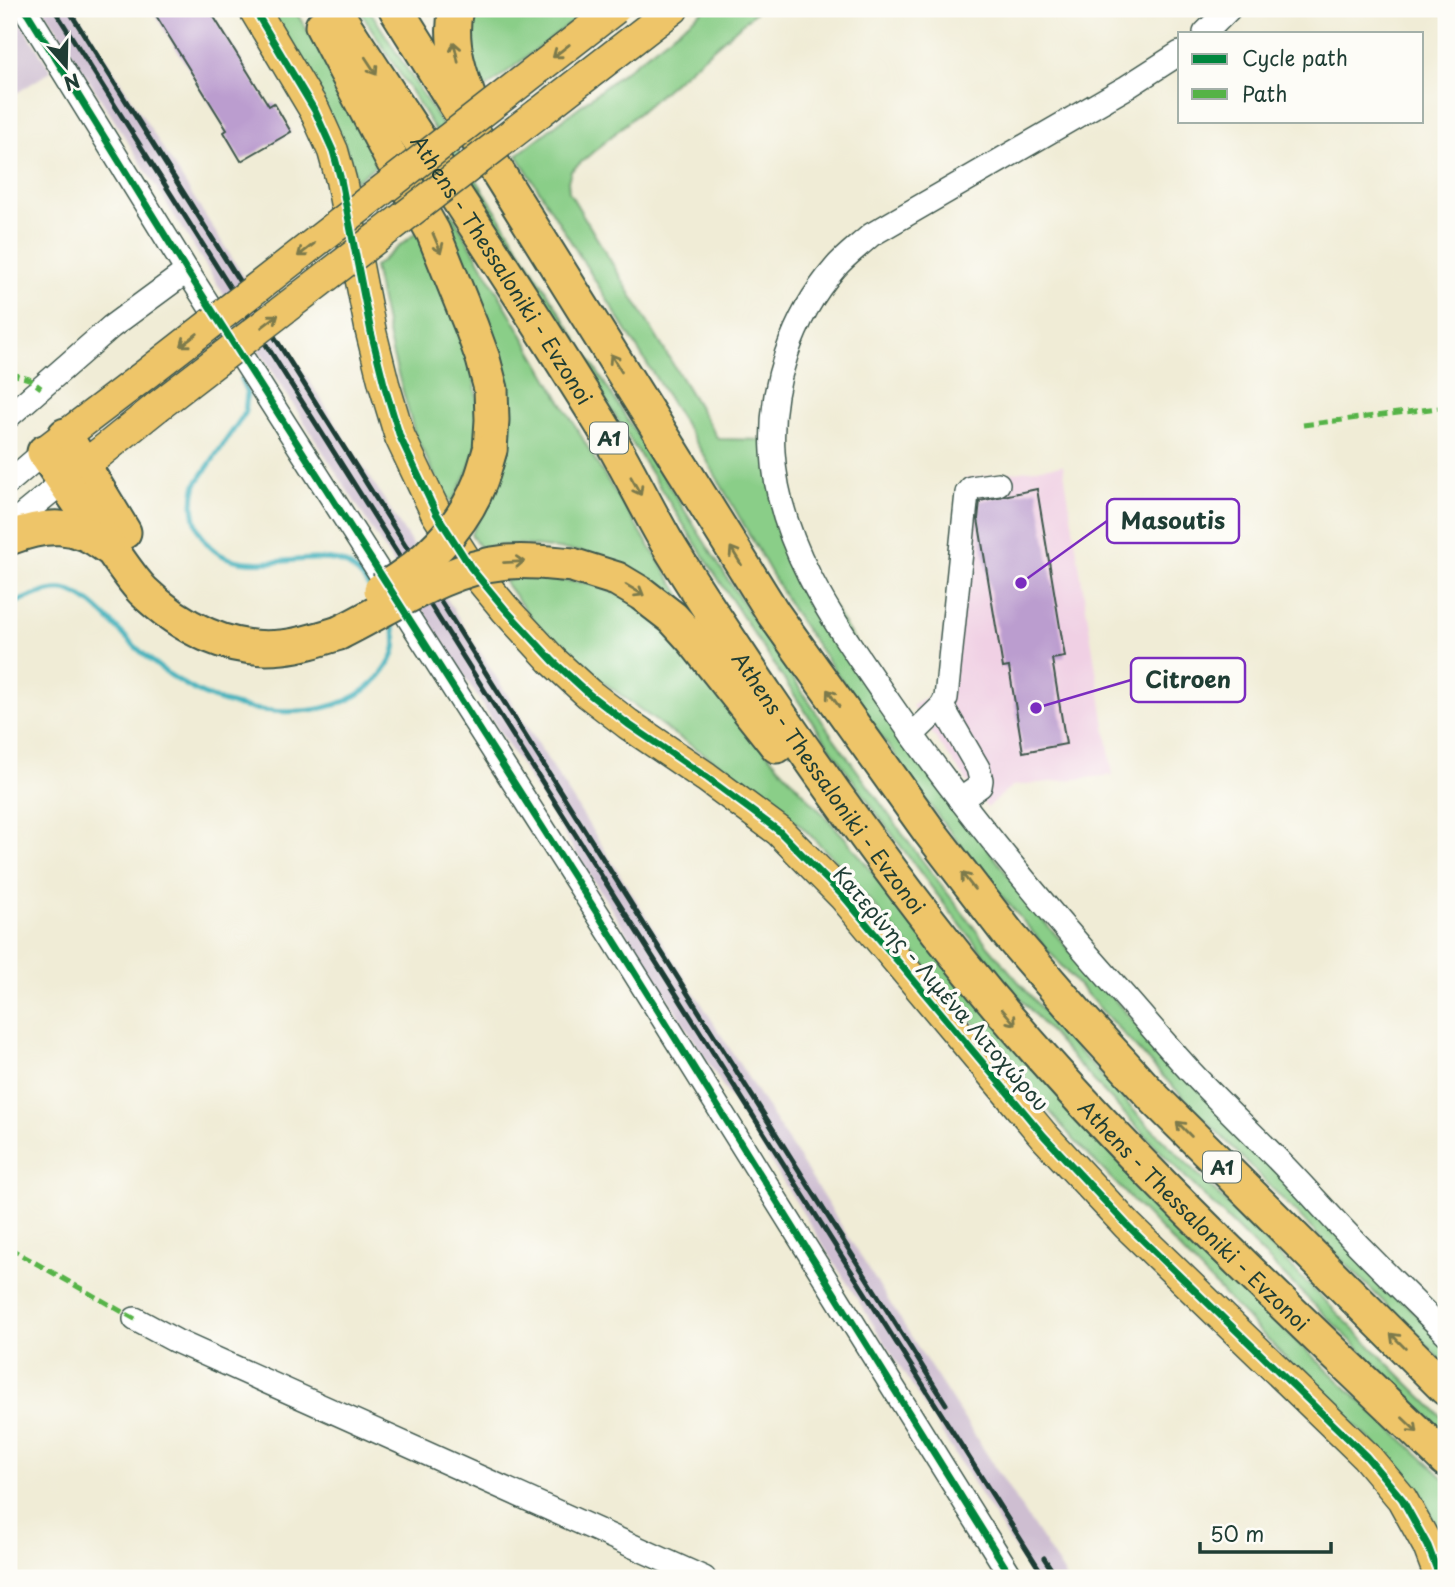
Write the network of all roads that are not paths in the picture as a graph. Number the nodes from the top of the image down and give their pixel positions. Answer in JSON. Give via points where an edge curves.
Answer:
{"nodes":[{"id":1,"x":25,"y":9,"type":"edge"},
{"id":2,"x":254,"y":9,"type":"edge"},
{"id":3,"x":313,"y":9,"type":"edge"},
{"id":4,"x":334,"y":9,"type":"edge"},
{"id":5,"x":396,"y":9,"type":"edge"},
{"id":6,"x":456,"y":9,"type":"edge"},
{"id":7,"x":615,"y":9,"type":"edge"},
{"id":8,"x":673,"y":9,"type":"edge"},
{"id":9,"x":1229,"y":9,"type":"edge"},
{"id":10,"x":1206,"y":32,"type":"edge"},
{"id":11,"x":1178,"y":54,"type":"edge"},
{"id":12,"x":506,"y":184,"type":"junction"},
{"id":13,"x":187,"y":271,"type":"junction"},
{"id":14,"x":9,"y":416,"type":"edge"},
{"id":15,"x":55,"y":444,"type":"junction"},
{"id":16,"x":74,"y":474,"type":"junction"},
{"id":17,"x":9,"y":481,"type":"edge"},
{"id":18,"x":998,"y":484,"type":"dead end"},
{"id":19,"x":9,"y":526,"type":"edge"},
{"id":20,"x":9,"y":538,"type":"edge"},
{"id":21,"x":120,"y":562,"type":"junction"},
{"id":22,"x":335,"y":623,"type":"junction"},
{"id":23,"x":942,"y":706,"type":"junction"},
{"id":24,"x":912,"y":735,"type":"junction"},
{"id":25,"x":960,"y":800,"type":"junction"},
{"id":26,"x":887,"y":865,"type":"junction"},
{"id":27,"x":135,"y":1319,"type":"dead end"},
{"id":28,"x":1446,"y":1333,"type":"edge"},
{"id":29,"x":1446,"y":1389,"type":"edge"},
{"id":30,"x":1446,"y":1460,"type":"edge"},
{"id":31,"x":704,"y":1578,"type":"edge"},
{"id":32,"x":1012,"y":1578,"type":"edge"},
{"id":33,"x":1440,"y":1578,"type":"edge"}],
"edges":[{"from":1,"to":13,"type":"street"},
{"from":2,"to":33,"type":"main road","name":"Κατερίνης - Λιμένα Λιτοχώρου","via":[[315,111],[333,151],[371,332],[400,437],[436,513],[471,568],[553,661],[589,694],[779,831],[844,897],[1044,1136],[1128,1226],[1366,1456],[1402,1499]]},
{"from":3,"to":22,"type":"highway","one_way":true,"bridge":true,"via":[[433,232],[491,389],[490,450],[480,482],[454,527],[413,569]]},
{"from":4,"to":26,"type":"highway","name":"Athens - Thessaloniki - Evzonoi","number":"Α1","one_way":true,"via":[[602,425],[667,542],[725,633]]},
{"from":5,"to":12,"type":"highway","number":"Α1"},
{"from":12,"to":6,"type":"highway","one_way":true,"via":[[460,67],[453,39]]},
{"from":7,"to":15,"type":"main road","one_way":true,"bridge":true},
{"from":16,"to":8,"type":"main road","one_way":true,"bridge":true},
{"from":9,"to":10,"type":"street"},
{"from":11,"to":24,"type":"street","via":[[871,235],[836,267],[794,331],[773,420],[776,476],[785,516],[817,590]]},
{"from":29,"to":12,"type":"highway","number":"Α1","one_way":true,"via":[[1154,1099],[1009,935],[773,613]]},
{"from":13,"to":14,"type":"street","via":[[111,327]]},
{"from":13,"to":32,"type":"street","via":[[592,904]]},
{"from":15,"to":16,"type":"highway"},
{"from":15,"to":17,"type":"street"},
{"from":16,"to":19,"type":"street"},
{"from":16,"to":21,"type":"highway"},
{"from":16,"to":22,"type":"highway","via":[[123,530],[155,576],[199,611],[254,628]]},
{"from":18,"to":23,"type":"street","via":[[971,488],[967,493]]},
{"from":20,"to":21,"type":"highway","via":[[45,528],[71,529],[106,546]]},
{"from":21,"to":22,"type":"highway","via":[[165,610],[192,629],[225,642],[253,647],[310,642]]},
{"from":22,"to":26,"type":"highway","one_way":true,"bridge":true,"via":[[475,568],[507,562],[572,565],[617,579],[673,618],[841,824]]},
{"from":23,"to":24,"type":"street"},
{"from":23,"to":25,"type":"street","via":[[981,780],[980,786]]},
{"from":24,"to":25,"type":"street"},
{"from":25,"to":28,"type":"street","via":[[1008,862],[1192,1072]]},
{"from":26,"to":30,"type":"highway","name":"Athens - Thessaloniki - Evzonoi","number":"Α1","one_way":true,"via":[[965,965],[1117,1138]]},
{"from":27,"to":31,"type":"street"}]}
